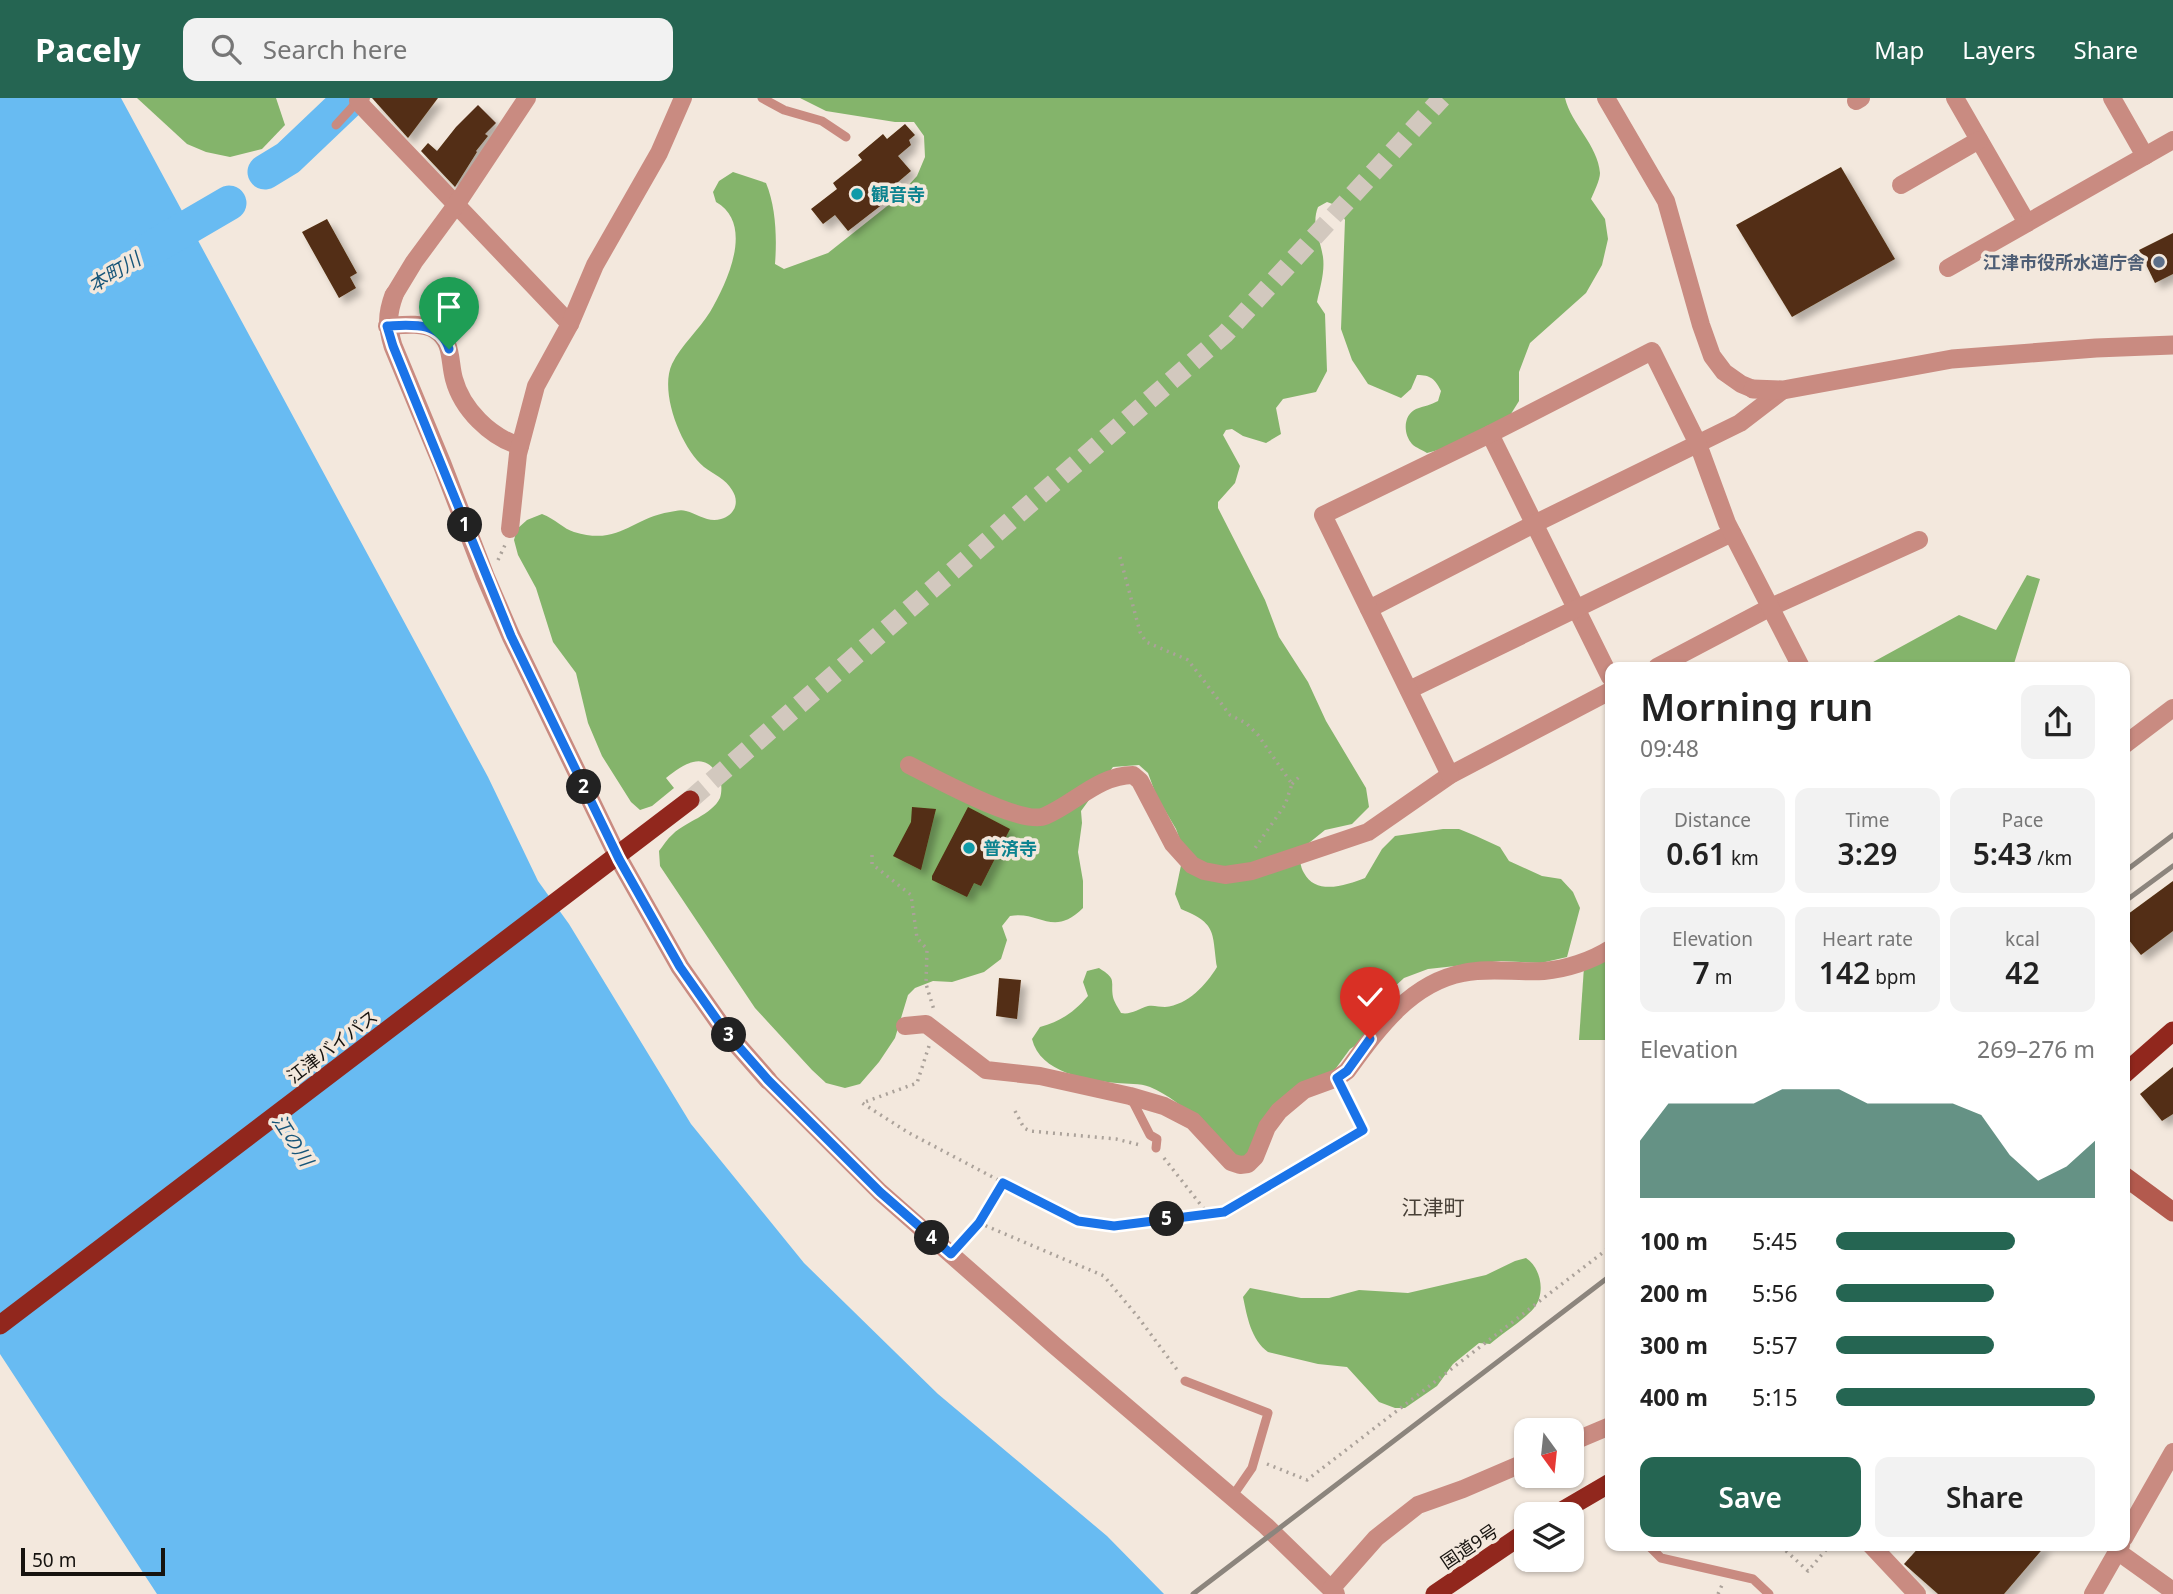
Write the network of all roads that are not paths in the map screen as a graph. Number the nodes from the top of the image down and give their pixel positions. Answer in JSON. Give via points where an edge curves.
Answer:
{"nodes":[{"id":1,"x":527,"y":98,"type":"edge"},
{"id":2,"x":683,"y":98,"type":"edge"},
{"id":3,"x":762,"y":98,"type":"edge"},
{"id":4,"x":1606,"y":98,"type":"edge"},
{"id":5,"x":1955,"y":98,"type":"edge"},
{"id":6,"x":2112,"y":98,"type":"edge"},
{"id":7,"x":360,"y":100,"type":"edge"},
{"id":8,"x":336,"y":125,"type":"dead end"},
{"id":9,"x":846,"y":137,"type":"dead end"},
{"id":10,"x":1979,"y":140,"type":"junction"},
{"id":11,"x":2173,"y":140,"type":"edge"},
{"id":12,"x":2145,"y":156,"type":"junction"},
{"id":13,"x":1901,"y":185,"type":"dead end"},
{"id":14,"x":456,"y":205,"type":"junction"},
{"id":15,"x":2027,"y":223,"type":"junction"},
{"id":16,"x":1948,"y":268,"type":"dead end"},
{"id":17,"x":394,"y":295,"type":"joint"},
{"id":18,"x":570,"y":324,"type":"junction"},
{"id":19,"x":387,"y":326,"type":"junction"},
{"id":20,"x":2173,"y":345,"type":"edge"},
{"id":21,"x":1753,"y":389,"type":"joint"},
{"id":22,"x":1783,"y":390,"type":"junction"},
{"id":23,"x":1490,"y":434,"type":"junction"},
{"id":24,"x":1698,"y":444,"type":"junction"},
{"id":25,"x":520,"y":446,"type":"junction"},
{"id":26,"x":1534,"y":524,"type":"junction"},
{"id":27,"x":510,"y":529,"type":"dead end"},
{"id":28,"x":1732,"y":533,"type":"junction"},
{"id":29,"x":1919,"y":540,"type":"dead end"},
{"id":30,"x":1771,"y":607,"type":"junction"},
{"id":31,"x":1369,"y":609,"type":"junction"},
{"id":32,"x":1576,"y":609,"type":"junction"},
{"id":33,"x":1666,"y":662,"type":"edge"},
{"id":34,"x":1798,"y":662,"type":"edge"},
{"id":35,"x":1605,"y":667,"type":"edge"},
{"id":36,"x":1409,"y":690,"type":"junction"},
{"id":37,"x":1605,"y":694,"type":"edge"},
{"id":38,"x":2173,"y":708,"type":"edge"},
{"id":39,"x":2130,"y":740,"type":"edge"},
{"id":40,"x":909,"y":765,"type":"dead end"},
{"id":41,"x":1450,"y":775,"type":"junction"},
{"id":42,"x":690,"y":800,"type":"tunnel mouth"},
{"id":43,"x":611,"y":865,"type":"junction"},
{"id":44,"x":1605,"y":952,"type":"edge"},
{"id":45,"x":905,"y":1027,"type":"dead end"},
{"id":46,"x":2173,"y":1031,"type":"edge"},
{"id":47,"x":2130,"y":1069,"type":"edge"},
{"id":48,"x":1337,"y":1078,"type":"junction"},
{"id":49,"x":322,"y":1080,"type":"junction"},
{"id":50,"x":768,"y":1080,"type":"joint"},
{"id":51,"x":1130,"y":1096,"type":"junction"},
{"id":52,"x":289,"y":1105,"type":"joint"},
{"id":53,"x":1363,"y":1130,"type":"road end"},
{"id":54,"x":1156,"y":1148,"type":"road end"},
{"id":55,"x":2130,"y":1181,"type":"edge"},
{"id":56,"x":2173,"y":1212,"type":"edge"},
{"id":57,"x":0,"y":1326,"type":"edge"},
{"id":58,"x":1185,"y":1381,"type":"road end"},
{"id":59,"x":1605,"y":1428,"type":"edge"},
{"id":60,"x":1584,"y":1437,"type":"edge"},
{"id":61,"x":2172,"y":1454,"type":"edge"},
{"id":62,"x":1514,"y":1467,"type":"edge"},
{"id":63,"x":1605,"y":1487,"type":"edge"},
{"id":64,"x":1232,"y":1497,"type":"junction"},
{"id":65,"x":1579,"y":1502,"type":"edge"},
{"id":66,"x":2130,"y":1529,"type":"edge"},
{"id":67,"x":1514,"y":1540,"type":"edge"},
{"id":68,"x":1654,"y":1551,"type":"edge"},
{"id":69,"x":1877,"y":1551,"type":"edge"},
{"id":70,"x":2118,"y":1551,"type":"edge"},
{"id":71,"x":2128,"y":1551,"type":"edge"},
{"id":72,"x":1334,"y":1591,"type":"edge"},
{"id":73,"x":2173,"y":1591,"type":"edge"},
{"id":74,"x":1435,"y":1594,"type":"edge"},
{"id":75,"x":1769,"y":1594,"type":"edge"},
{"id":76,"x":1917,"y":1594,"type":"edge"},
{"id":77,"x":2093,"y":1594,"type":"edge"}],
"edges":[{"from":1,"to":14,"type":"street"},
{"from":2,"to":18,"type":"street","via":[[659,153],[595,265]]},
{"from":3,"to":9,"type":"lane","via":[[822,121]]},
{"from":4,"to":21,"type":"street","via":[[1666,201],[1712,356],[1724,372]]},
{"from":5,"to":10,"type":"street"},
{"from":6,"to":12,"type":"street"},
{"from":7,"to":8,"type":"lane"},
{"from":7,"to":14,"type":"street"},
{"from":10,"to":13,"type":"street"},
{"from":10,"to":15,"type":"street"},
{"from":11,"to":12,"type":"street"},
{"from":12,"to":15,"type":"street"},
{"from":14,"to":17,"type":"street"},
{"from":14,"to":18,"type":"street"},
{"from":15,"to":16,"type":"street"},
{"from":17,"to":19,"type":"street"},
{"from":18,"to":25,"type":"street","via":[[536,386]]},
{"from":19,"to":25,"type":"street","via":[[425,326],[442,335],[455,385],[471,411],[506,442]]},
{"from":19,"to":43,"type":"street","via":[[485,576]]},
{"from":20,"to":22,"type":"street","via":[[1952,359]]},
{"from":21,"to":22,"type":"street"},
{"from":22,"to":24,"type":"street","via":[[1740,424]]},
{"from":23,"to":24,"type":"street","via":[[1652,351]]},
{"from":23,"to":26,"type":"street"},
{"from":23,"to":31,"type":"street","via":[[1323,515]]},
{"from":24,"to":26,"type":"street"},
{"from":24,"to":28,"type":"street"},
{"from":25,"to":27,"type":"street"},
{"from":26,"to":31,"type":"street"},
{"from":26,"to":32,"type":"street"},
{"from":28,"to":30,"type":"street"},
{"from":28,"to":32,"type":"street"},
{"from":29,"to":30,"type":"street"},
{"from":30,"to":33,"type":"street"},
{"from":30,"to":34,"type":"street"},
{"from":31,"to":36,"type":"street"},
{"from":32,"to":35,"type":"street"},
{"from":32,"to":36,"type":"street"},
{"from":36,"to":41,"type":"street"},
{"from":37,"to":41,"type":"street"},
{"from":38,"to":39,"type":"street"},
{"from":40,"to":41,"type":"street","via":[[1013,814],[1035,818],[1103,782],[1133,775],[1140,780],[1173,844],[1192,865],[1224,875],[1252,871],[1368,832]]},
{"from":42,"to":49,"type":"highway","name":"江津バイパス","bridge":true},
{"from":43,"to":49,"type":"street","bridge":true},
{"from":43,"to":50,"type":"street","via":[[725,1031]]},
{"from":44,"to":48,"type":"street","via":[[1547,971],[1479,971],[1432,983],[1395,1010]]},
{"from":45,"to":51,"type":"street","via":[[930,1028],[986,1070],[1040,1076]]},
{"from":46,"to":47,"type":"highway"},
{"from":48,"to":51,"type":"street","via":[[1304,1090],[1273,1116],[1257,1154],[1244,1165],[1231,1161],[1193,1121]]},
{"from":48,"to":53,"type":"lane"},
{"from":49,"to":52,"type":"street","bridge":true},
{"from":50,"to":64,"type":"street","via":[[880,1192]]},
{"from":51,"to":54,"type":"lane","via":[[1150,1135],[1157,1139]]},
{"from":52,"to":57,"type":"highway","name":"江津バイパス","bridge":true},
{"from":55,"to":56,"type":"main road"},
{"from":58,"to":64,"type":"lane","via":[[1268,1413],[1252,1468]]},
{"from":59,"to":60,"type":"street"},
{"from":61,"to":66,"type":"street"},
{"from":62,"to":72,"type":"street","via":[[1418,1505],[1376,1538]]},
{"from":63,"to":65,"type":"highway"},
{"from":64,"to":72,"type":"street"},
{"from":67,"to":74,"type":"highway","name":"国道9号"},
{"from":68,"to":75,"type":"lane","via":[[1661,1558],[1753,1579]]},
{"from":69,"to":76,"type":"street"},
{"from":70,"to":77,"type":"street"},
{"from":71,"to":73,"type":"street"}]}
